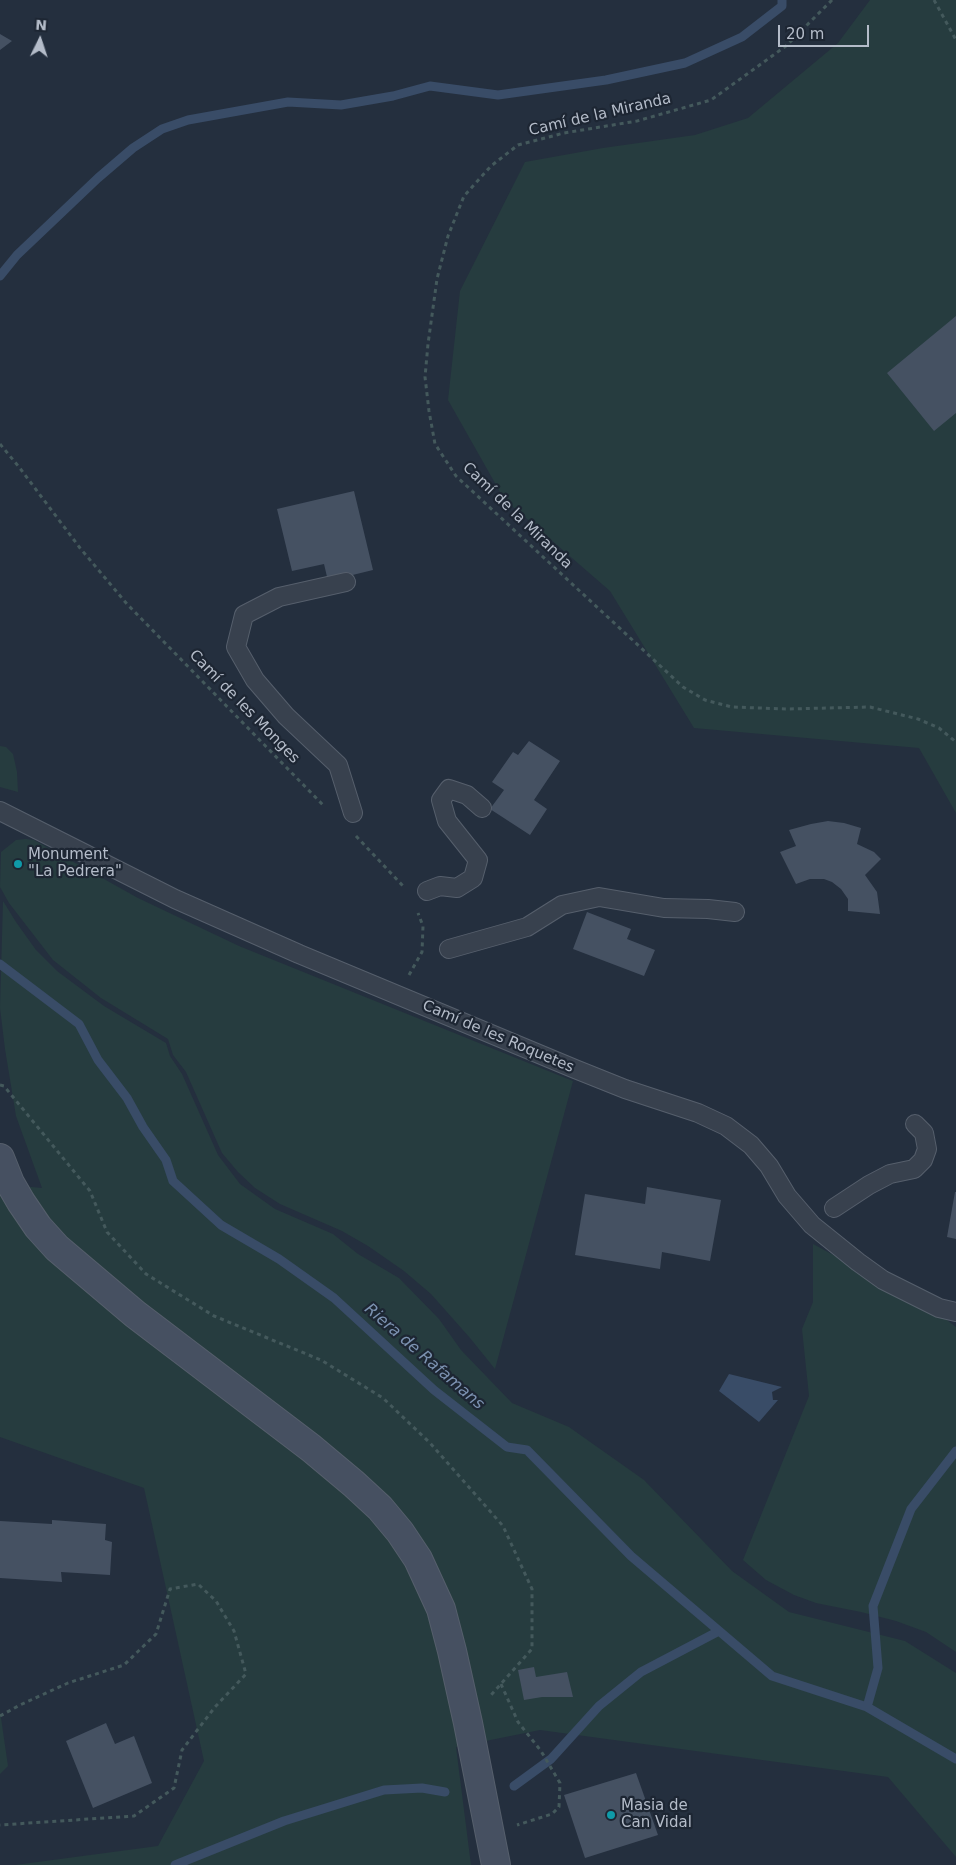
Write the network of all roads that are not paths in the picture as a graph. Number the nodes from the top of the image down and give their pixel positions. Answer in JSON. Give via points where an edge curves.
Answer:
{"nodes":[{"id":1,"x":346,"y":582,"type":"dead end"},
{"id":2,"x":482,"y":808,"type":"dead end"},
{"id":3,"x":0,"y":810,"type":"edge"},
{"id":4,"x":351,"y":822,"type":"road end"},
{"id":5,"x":427,"y":891,"type":"dead end"},
{"id":6,"x":735,"y":912,"type":"dead end"},
{"id":7,"x":449,"y":949,"type":"dead end"},
{"id":8,"x":915,"y":1124,"type":"dead end"},
{"id":9,"x":0,"y":1158,"type":"edge"},
{"id":10,"x":834,"y":1208,"type":"dead end"},
{"id":11,"x":956,"y":1312,"type":"edge"},
{"id":12,"x":496,"y":1865,"type":"edge"}],
"edges":[{"from":1,"to":4,"type":"lane","via":[[279,597],[244,615],[236,647],[255,680],[286,716],[338,764]]},
{"from":2,"to":5,"type":"lane","via":[[468,795],[449,789],[441,800],[447,821],[478,860],[473,878],[457,888],[440,886]]},
{"from":3,"to":11,"type":"lane","name":"Camí de les Roquetes","via":[[175,900],[299,954],[608,1083],[698,1113],[726,1126],[751,1145],[812,1225],[883,1280],[939,1308]]},
{"from":6,"to":7,"type":"lane","via":[[664,908],[599,897],[562,905],[527,927]]},
{"from":8,"to":10,"type":"lane","via":[[924,1134],[928,1149],[914,1169],[890,1174]]},
{"from":9,"to":12,"type":"main road","via":[[22,1202],[57,1248],[135,1314],[311,1448],[380,1508],[400,1532],[418,1559],[437,1601],[452,1651]]}]}
